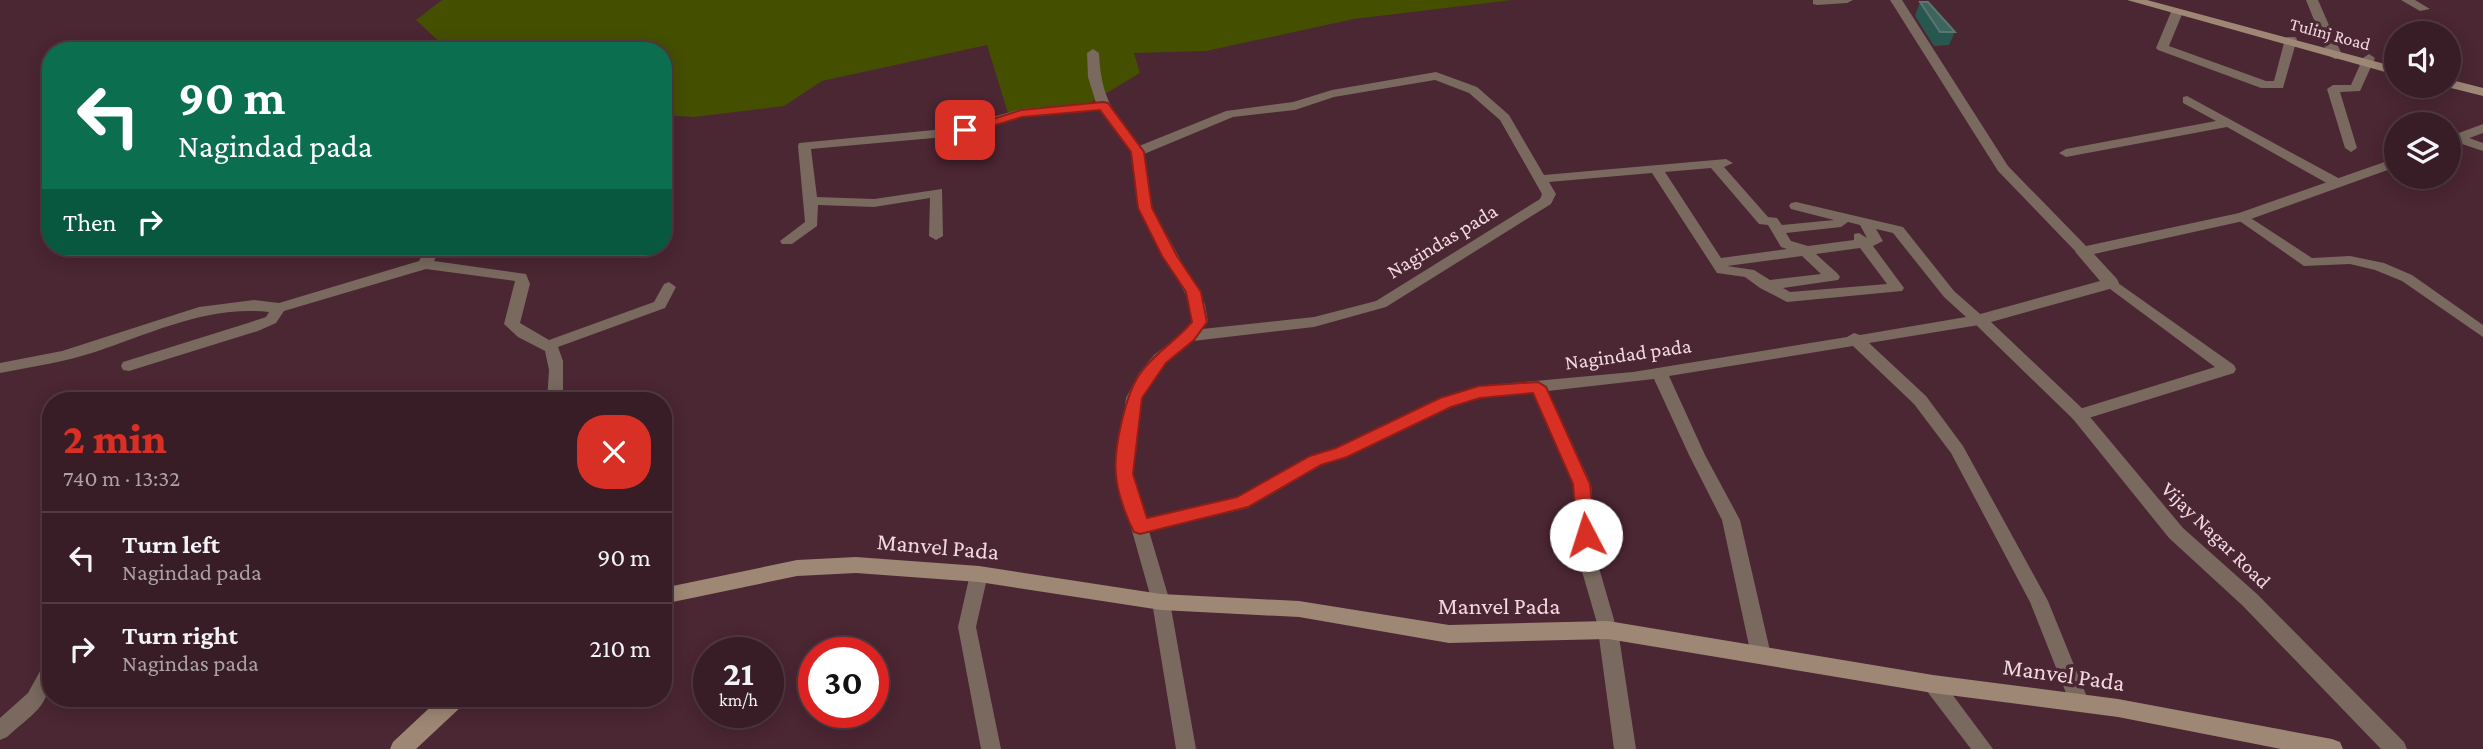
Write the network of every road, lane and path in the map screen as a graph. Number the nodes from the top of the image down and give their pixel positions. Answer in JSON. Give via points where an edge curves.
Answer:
{"nodes":[{"id":1,"x":1847,"y":0,"type":"edge"},
{"id":2,"x":1896,"y":0,"type":"edge"},
{"id":3,"x":2133,"y":0,"type":"edge"},
{"id":4,"x":2146,"y":0,"type":"edge"},
{"id":5,"x":2300,"y":0,"type":"edge"},
{"id":6,"x":2312,"y":0,"type":"edge"},
{"id":7,"x":2407,"y":0,"type":"edge"},
{"id":8,"x":1817,"y":2,"type":"dead end"},
{"id":9,"x":2424,"y":9,"type":"dead end"},
{"id":10,"x":2177,"y":12,"type":"junction"},
{"id":11,"x":2291,"y":42,"type":"junction"},
{"id":12,"x":2327,"y":51,"type":"junction"},
{"id":13,"x":1093,"y":53,"type":"dead end"},
{"id":14,"x":2368,"y":61,"type":"junction"},
{"id":15,"x":2384,"y":63,"type":"edge"},
{"id":16,"x":2384,"y":67,"type":"edge"},
{"id":17,"x":2461,"y":80,"type":"edge"},
{"id":18,"x":2483,"y":85,"type":"edge"},
{"id":19,"x":2461,"y":86,"type":"edge"},
{"id":20,"x":2483,"y":92,"type":"edge"},
{"id":21,"x":2187,"y":100,"type":"dead end"},
{"id":22,"x":1103,"y":106,"type":"junction"},
{"id":23,"x":2228,"y":123,"type":"junction"},
{"id":24,"x":2483,"y":128,"type":"edge"},
{"id":25,"x":2461,"y":137,"type":"edge"},
{"id":26,"x":2461,"y":142,"type":"edge"},
{"id":27,"x":2483,"y":147,"type":"edge"},
{"id":28,"x":2351,"y":148,"type":"dead end"},
{"id":29,"x":1138,"y":152,"type":"junction"},
{"id":30,"x":2066,"y":153,"type":"dead end"},
{"id":31,"x":2384,"y":166,"type":"edge"},
{"id":32,"x":1656,"y":169,"type":"junction"},
{"id":33,"x":1540,"y":179,"type":"junction"},
{"id":34,"x":2337,"y":183,"type":"junction"},
{"id":35,"x":811,"y":200,"type":"junction"},
{"id":36,"x":1796,"y":206,"type":"dead end"},
{"id":37,"x":1841,"y":217,"type":"junction"},
{"id":38,"x":2243,"y":217,"type":"junction"},
{"id":39,"x":1777,"y":230,"type":"junction"},
{"id":40,"x":1862,"y":233,"type":"junction"},
{"id":41,"x":936,"y":236,"type":"dead end"},
{"id":42,"x":786,"y":241,"type":"dead end"},
{"id":43,"x":1803,"y":249,"type":"junction"},
{"id":44,"x":2083,"y":251,"type":"junction"},
{"id":45,"x":429,"y":256,"type":"edge"},
{"id":46,"x":1717,"y":263,"type":"junction"},
{"id":47,"x":425,"y":264,"type":"junction"},
{"id":48,"x":2111,"y":283,"type":"junction"},
{"id":49,"x":1765,"y":285,"type":"junction"},
{"id":50,"x":668,"y":287,"type":"dead end"},
{"id":51,"x":279,"y":308,"type":"junction"},
{"id":52,"x":1979,"y":320,"type":"junction"},
{"id":53,"x":2483,"y":332,"type":"edge"},
{"id":54,"x":1189,"y":336,"type":"junction"},
{"id":55,"x":1854,"y":338,"type":"junction"},
{"id":56,"x":548,"y":345,"type":"junction"},
{"id":57,"x":129,"y":366,"type":"dead end"},
{"id":58,"x":0,"y":368,"type":"edge"},
{"id":59,"x":1659,"y":372,"type":"junction"},
{"id":60,"x":1538,"y":387,"type":"junction"},
{"id":61,"x":555,"y":392,"type":"edge"},
{"id":62,"x":2079,"y":415,"type":"junction"},
{"id":63,"x":1140,"y":527,"type":"junction"},
{"id":64,"x":979,"y":574,"type":"junction"},
{"id":65,"x":672,"y":594,"type":"edge"},
{"id":66,"x":1161,"y":602,"type":"junction"},
{"id":67,"x":1608,"y":630,"type":"junction"},
{"id":68,"x":1761,"y":655,"type":"junction"},
{"id":69,"x":1933,"y":684,"type":"junction"},
{"id":70,"x":42,"y":686,"type":"edge"},
{"id":71,"x":2079,"y":702,"type":"junction"},
{"id":72,"x":445,"y":707,"type":"edge"},
{"id":73,"x":0,"y":731,"type":"edge"},
{"id":74,"x":401,"y":749,"type":"edge"},
{"id":75,"x":991,"y":749,"type":"edge"},
{"id":76,"x":1186,"y":749,"type":"edge"},
{"id":77,"x":1625,"y":749,"type":"edge"},
{"id":78,"x":1983,"y":749,"type":"edge"},
{"id":79,"x":2332,"y":749,"type":"edge"},
{"id":80,"x":2396,"y":749,"type":"edge"}],
"edges":[{"from":1,"to":8,"type":"street"},
{"from":2,"to":44,"type":"street","via":[[2003,168]]},
{"from":3,"to":10,"type":"main road","name":"Tulinj Road"},
{"from":4,"to":11,"type":"main road","name":"Tulinj Road"},
{"from":5,"to":12,"type":"street"},
{"from":6,"to":12,"type":"street"},
{"from":7,"to":9,"type":"street"},
{"from":10,"to":11,"type":"main road","name":"Tulinj Road"},
{"from":10,"to":11,"type":"street","via":[[2162,48],[2265,85],[2279,85]]},
{"from":11,"to":12,"type":"main road","name":"Tulinj Road"},
{"from":12,"to":14,"type":"main road","name":"Tulinj Road"},
{"from":13,"to":22,"type":"street"},
{"from":14,"to":15,"type":"main road","name":"Tulinj Road"},
{"from":14,"to":16,"type":"main road","name":"Tulinj Road"},
{"from":14,"to":28,"type":"street","via":[[2356,88],[2333,89]]},
{"from":17,"to":18,"type":"main road"},
{"from":19,"to":20,"type":"main road"},
{"from":21,"to":23,"type":"street"},
{"from":22,"to":29,"type":"street"},
{"from":22,"to":35,"type":"street","via":[[1021,113],[956,132],[804,146]]},
{"from":23,"to":30,"type":"street"},
{"from":23,"to":34,"type":"street"},
{"from":24,"to":25,"type":"street"},
{"from":26,"to":27,"type":"street"},
{"from":29,"to":33,"type":"street","via":[[1230,114],[1295,106],[1425,76],[1443,77],[1473,90],[1505,118]]},
{"from":29,"to":54,"type":"street","via":[[1145,208],[1198,304],[1200,322]]},
{"from":31,"to":34,"type":"street"},
{"from":32,"to":33,"type":"street"},
{"from":32,"to":39,"type":"street","via":[[1720,163],[1764,221],[1772,221]]},
{"from":32,"to":46,"type":"street"},
{"from":33,"to":54,"type":"street","name":"Nagindas pada","via":[[1549,194],[1546,201],[1381,304],[1314,322]]},
{"from":34,"to":38,"type":"street"},
{"from":35,"to":41,"type":"street","via":[[875,205],[937,192]]},
{"from":35,"to":42,"type":"street","via":[[812,223]]},
{"from":36,"to":37,"type":"street"},
{"from":37,"to":39,"type":"street","via":[[1841,223]]},
{"from":37,"to":40,"type":"street"},
{"from":38,"to":44,"type":"street"},
{"from":38,"to":53,"type":"street","via":[[2309,263],[2350,260],[2407,278]]},
{"from":39,"to":43,"type":"street","via":[[1786,244]]},
{"from":40,"to":43,"type":"street"},
{"from":40,"to":49,"type":"street","via":[[1897,288],[1787,297]]},
{"from":40,"to":52,"type":"street","via":[[1898,230],[1949,294]]},
{"from":43,"to":46,"type":"street"},
{"from":43,"to":49,"type":"street","via":[[1833,276]]},
{"from":44,"to":48,"type":"street"},
{"from":45,"to":47,"type":"street"},
{"from":46,"to":49,"type":"street","via":[[1722,270],[1749,274]]},
{"from":47,"to":51,"type":"street"},
{"from":47,"to":56,"type":"street","via":[[521,277],[512,324]]},
{"from":48,"to":52,"type":"street"},
{"from":48,"to":62,"type":"street","via":[[2228,369]]},
{"from":50,"to":56,"type":"street","via":[[660,305]]},
{"from":51,"to":57,"type":"street","via":[[271,320],[253,327]]},
{"from":51,"to":58,"type":"street","via":[[260,304],[197,313],[64,356]]},
{"from":52,"to":55,"type":"street","name":"Nagindad pada"},
{"from":52,"to":62,"type":"street","name":"Vijay Nagar Road"},
{"from":54,"to":63,"type":"street","via":[[1160,359],[1134,398],[1124,474]]},
{"from":55,"to":59,"type":"street","name":"Nagindad pada"},
{"from":55,"to":71,"type":"street","via":[[1920,400],[1956,450],[2039,601]]},
{"from":56,"to":61,"type":"street","via":[[556,358]]},
{"from":59,"to":60,"type":"street","name":"Nagindad pada"},
{"from":59,"to":68,"type":"street","via":[[1731,520]]},
{"from":60,"to":63,"type":"street","name":"Nagindad pada","via":[[1479,392],[1445,402],[1341,453],[1316,460],[1242,503]]},
{"from":60,"to":67,"type":"street","via":[[1582,484],[1588,561]]},
{"from":62,"to":80,"type":"street","name":"Vijay Nagar Road","via":[[2176,533],[2250,600]]},
{"from":63,"to":66,"type":"street"},
{"from":64,"to":65,"type":"main road","name":"Manvel Pada","via":[[826,565]]},
{"from":64,"to":66,"type":"main road","name":"Manvel Pada"},
{"from":64,"to":75,"type":"street","via":[[967,627]]},
{"from":66,"to":67,"type":"main road","name":"Manvel Pada","via":[[1299,609],[1449,634]]},
{"from":66,"to":76,"type":"street"},
{"from":67,"to":68,"type":"main road","name":"Manvel Pada"},
{"from":67,"to":77,"type":"street"},
{"from":68,"to":69,"type":"main road","name":"Manvel Pada"},
{"from":69,"to":71,"type":"main road","name":"Manvel Pada"},
{"from":69,"to":78,"type":"street"},
{"from":70,"to":73,"type":"street","via":[[35,699]]},
{"from":71,"to":79,"type":"main road","name":"Manvel Pada"},
{"from":72,"to":74,"type":"main road"}]}
